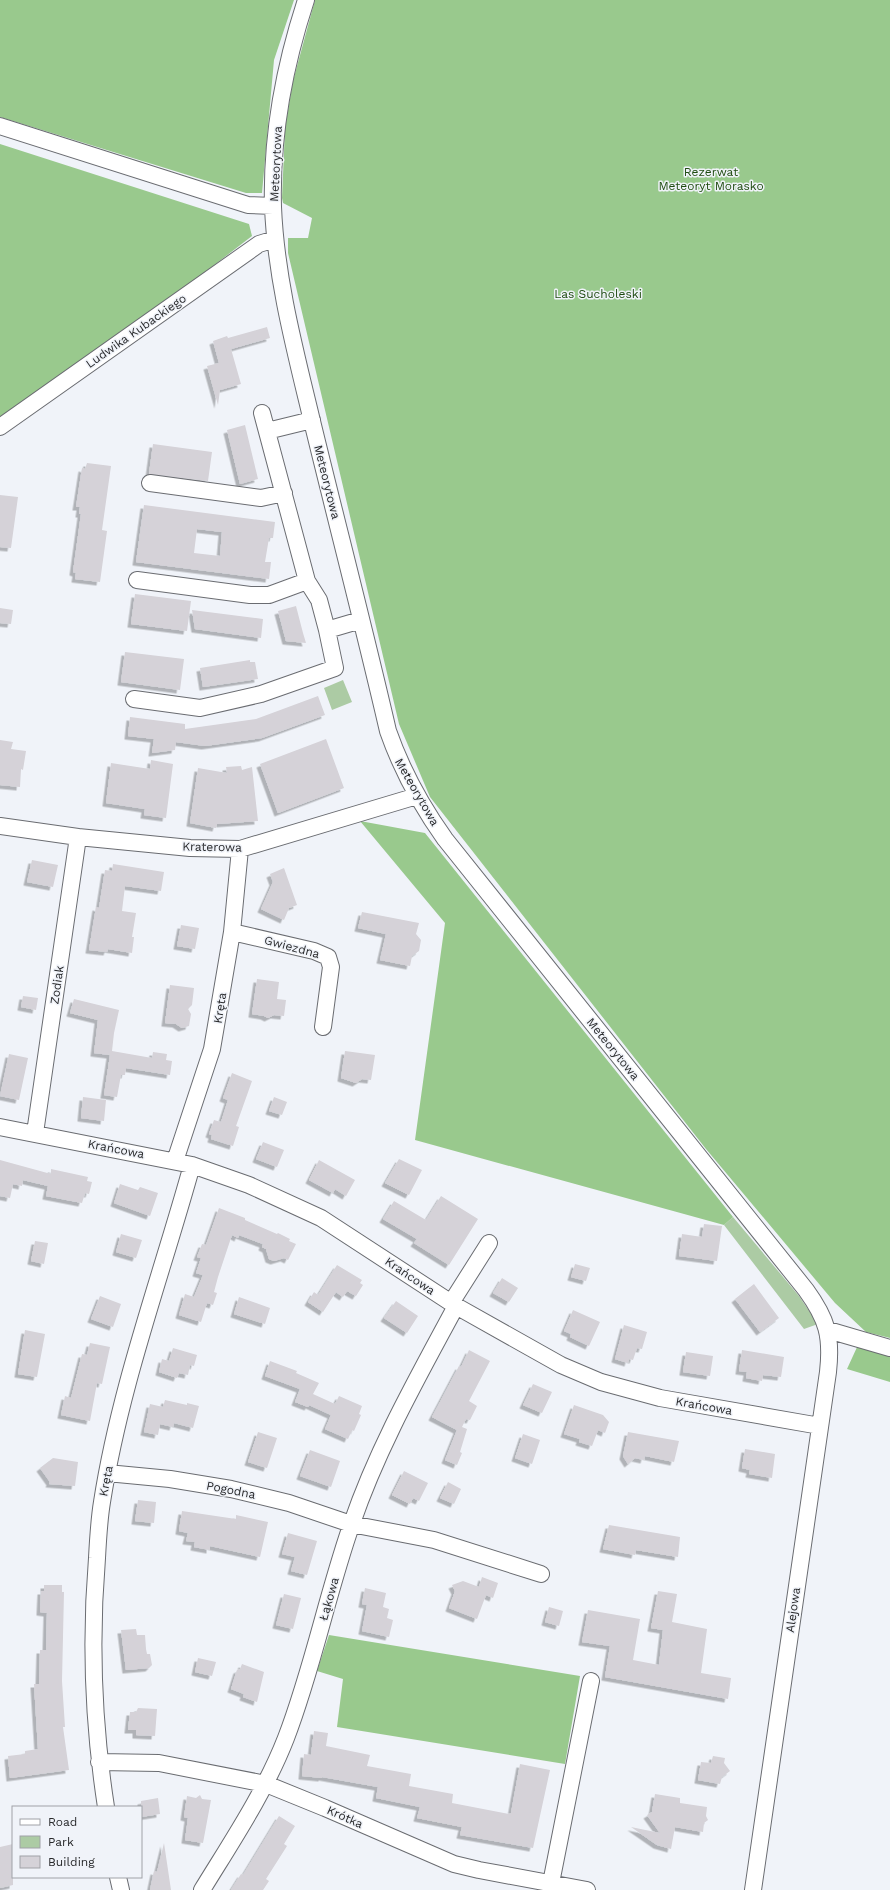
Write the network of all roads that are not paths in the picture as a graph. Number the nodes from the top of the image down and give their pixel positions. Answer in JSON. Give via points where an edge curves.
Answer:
{"nodes":[{"id":1,"x":306,"y":0,"type":"edge"},
{"id":2,"x":0,"y":126,"type":"edge"},
{"id":3,"x":273,"y":206,"type":"junction"},
{"id":4,"x":275,"y":239,"type":"junction"},
{"id":5,"x":262,"y":413,"type":"dead end"},
{"id":6,"x":310,"y":420,"type":"junction"},
{"id":7,"x":0,"y":428,"type":"edge"},
{"id":8,"x":267,"y":431,"type":"junction"},
{"id":9,"x":150,"y":484,"type":"dead end"},
{"id":10,"x":284,"y":493,"type":"junction"},
{"id":11,"x":137,"y":580,"type":"dead end"},
{"id":12,"x":307,"y":581,"type":"junction"},
{"id":13,"x":361,"y":620,"type":"junction"},
{"id":14,"x":327,"y":630,"type":"junction"},
{"id":15,"x":134,"y":699,"type":"dead end"},
{"id":16,"x":417,"y":796,"type":"junction"},
{"id":17,"x":0,"y":826,"type":"edge"},
{"id":18,"x":78,"y":837,"type":"junction"},
{"id":19,"x":240,"y":849,"type":"junction"},
{"id":20,"x":232,"y":932,"type":"junction"},
{"id":21,"x":323,"y":1027,"type":"dead end"},
{"id":22,"x":0,"y":1127,"type":"edge"},
{"id":23,"x":35,"y":1133,"type":"junction"},
{"id":24,"x":175,"y":1161,"type":"junction"},
{"id":25,"x":192,"y":1165,"type":"junction"},
{"id":26,"x":489,"y":1243,"type":"dead end"},
{"id":27,"x":454,"y":1305,"type":"junction"},
{"id":28,"x":828,"y":1330,"type":"junction"},
{"id":29,"x":890,"y":1348,"type":"edge"},
{"id":30,"x":820,"y":1426,"type":"junction"},
{"id":31,"x":107,"y":1473,"type":"junction"},
{"id":32,"x":351,"y":1524,"type":"junction"},
{"id":33,"x":541,"y":1574,"type":"dead end"},
{"id":34,"x":591,"y":1681,"type":"dead end"},
{"id":35,"x":100,"y":1762,"type":"junction"},
{"id":36,"x":266,"y":1784,"type":"junction"},
{"id":37,"x":106,"y":1806,"type":"edge"},
{"id":38,"x":118,"y":1878,"type":"edge"},
{"id":39,"x":551,"y":1884,"type":"junction"},
{"id":40,"x":121,"y":1890,"type":"edge"},
{"id":41,"x":202,"y":1890,"type":"edge"},
{"id":42,"x":587,"y":1890,"type":"edge"},
{"id":43,"x":753,"y":1890,"type":"edge"}],
"edges":[{"from":1,"to":3,"type":"street","name":"Meteorytowa","via":[[282,92],[275,145]]},
{"from":2,"to":3,"type":"street","via":[[248,205]]},
{"from":3,"to":4,"type":"street","name":"Meteorytowa"},
{"from":4,"to":6,"type":"street","name":"Meteorytowa"},
{"from":4,"to":7,"type":"street","name":"Ludwika Kubackiego","via":[[260,244]]},
{"from":5,"to":8,"type":"street"},
{"from":6,"to":8,"type":"street"},
{"from":6,"to":13,"type":"street","name":"Meteorytowa"},
{"from":8,"to":10,"type":"street"},
{"from":9,"to":10,"type":"street","via":[[261,498]]},
{"from":10,"to":12,"type":"street"},
{"from":11,"to":12,"type":"street","via":[[250,595],[269,595]]},
{"from":12,"to":14,"type":"street","via":[[319,600]]},
{"from":13,"to":14,"type":"street"},
{"from":13,"to":16,"type":"street","name":"Meteorytowa","via":[[388,731],[400,765]]},
{"from":14,"to":15,"type":"street","via":[[335,668],[261,694],[200,708]]},
{"from":16,"to":19,"type":"street","name":"Kraterowa"},
{"from":16,"to":28,"type":"street","name":"Meteorytowa","via":[[428,815],[478,881],[806,1290]]},
{"from":17,"to":18,"type":"street","name":"Kraterowa"},
{"from":18,"to":19,"type":"street","name":"Kraterowa","via":[[190,848]]},
{"from":18,"to":23,"type":"street","name":"Zodiak"},
{"from":19,"to":20,"type":"street","name":"Kręta"},
{"from":20,"to":21,"type":"street","name":"Gwiezdna","via":[[314,951],[328,957],[331,967]]},
{"from":20,"to":24,"type":"street","name":"Kręta","via":[[212,1049]]},
{"from":22,"to":23,"type":"street","name":"Krańcowa"},
{"from":23,"to":24,"type":"street","name":"Krańcowa"},
{"from":24,"to":25,"type":"street","name":"Krańcowa"},
{"from":25,"to":27,"type":"street","name":"Krańcowa","via":[[249,1185],[321,1218]]},
{"from":25,"to":31,"type":"street","name":"Kręta","via":[[132,1363]]},
{"from":26,"to":27,"type":"street","name":"Łąkowa"},
{"from":27,"to":30,"type":"street","name":"Krańcowa","via":[[561,1365],[601,1382],[667,1399]]},
{"from":27,"to":32,"type":"street","name":"Łąkowa","via":[[388,1436]]},
{"from":28,"to":29,"type":"street"},
{"from":28,"to":30,"type":"street","name":"Alejowa","via":[[830,1356]]},
{"from":30,"to":43,"type":"street","name":"Alejowa"},
{"from":31,"to":32,"type":"street","name":"Pogodna","via":[[170,1479],[230,1489],[288,1503]]},
{"from":31,"to":35,"type":"street","name":"Kręta","via":[[101,1504],[93,1606],[93,1680]]},
{"from":32,"to":33,"type":"street","name":"Pogodna","via":[[434,1540]]},
{"from":32,"to":36,"type":"street","name":"Łąkowa","via":[[303,1688],[286,1739]]},
{"from":34,"to":39,"type":"street"},
{"from":35,"to":36,"type":"street","name":"Krótka","via":[[159,1763]]},
{"from":35,"to":37,"type":"street","name":"Kręta"},
{"from":36,"to":39,"type":"street","name":"Krótka","via":[[454,1864]]},
{"from":36,"to":41,"type":"street","name":"Łąkowa"},
{"from":38,"to":40,"type":"street"},
{"from":39,"to":42,"type":"street","name":"Krótka"}]}
